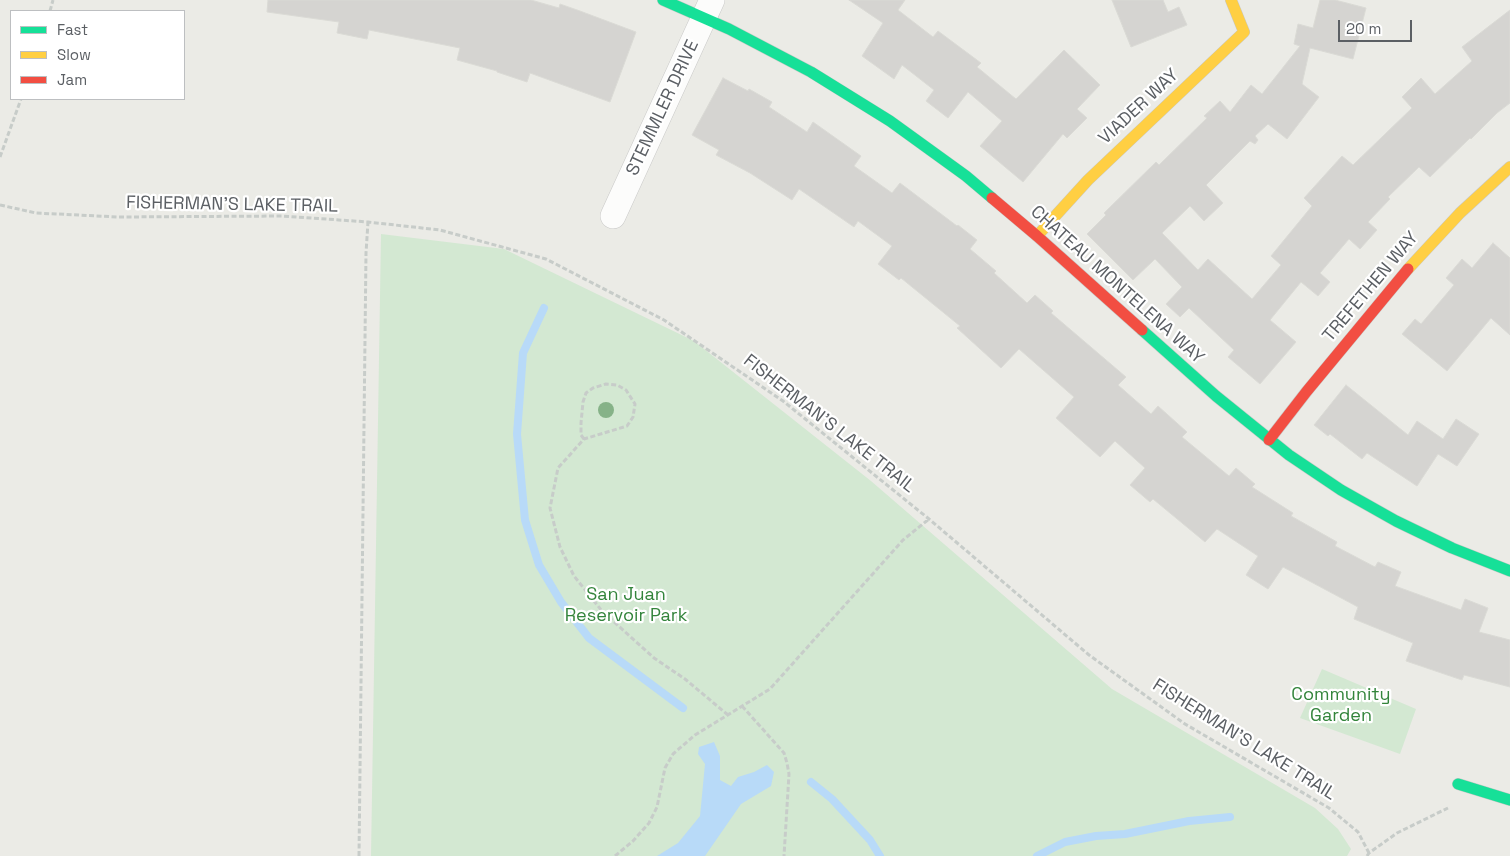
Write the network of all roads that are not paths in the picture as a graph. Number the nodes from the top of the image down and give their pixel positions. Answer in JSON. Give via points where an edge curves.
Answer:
{"nodes":[{"id":1,"x":663,"y":0,"type":"edge"},
{"id":2,"x":1231,"y":0,"type":"edge"},
{"id":3,"x":709,"y":9,"type":"edge"},
{"id":4,"x":1510,"y":167,"type":"edge"},
{"id":5,"x":613,"y":216,"type":"dead end"},
{"id":6,"x":1037,"y":236,"type":"junction"},
{"id":7,"x":1269,"y":440,"type":"junction"},
{"id":8,"x":1510,"y":571,"type":"edge"},
{"id":9,"x":1458,"y":784,"type":"dead end"},
{"id":10,"x":1510,"y":800,"type":"edge"}],
"edges":[{"from":1,"to":3,"type":"street","name":"CHATEAU MONTELENA WAY"},
{"from":2,"to":6,"type":"street","name":"VIADER WAY","via":[[1244,32],[1088,180]]},
{"from":3,"to":5,"type":"street","name":"STEMMLER DRIVE"},
{"from":3,"to":6,"type":"street","name":"CHATEAU MONTELENA WAY","via":[[890,121],[966,176]]},
{"from":4,"to":7,"type":"street","name":"TREFETHEN WAY","via":[[1460,213],[1406,270]]},
{"from":6,"to":7,"type":"street","name":"CHATEAU MONTELENA WAY"},
{"from":7,"to":8,"type":"street","name":"CHATEAU MONTELENA WAY","via":[[1342,490],[1396,521]]},
{"from":9,"to":10,"type":"street"}]}
